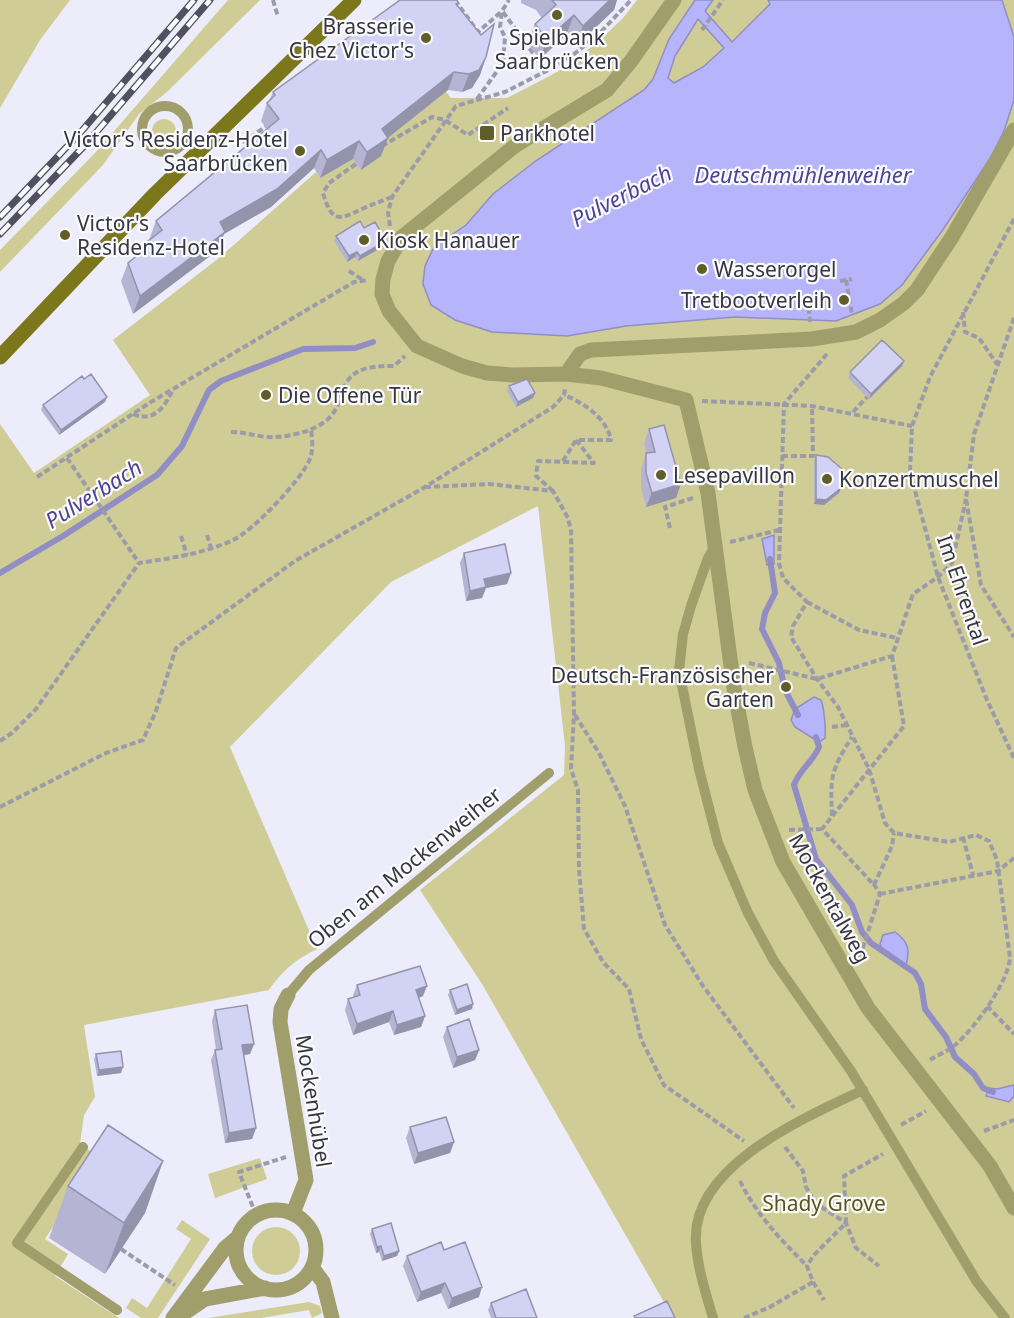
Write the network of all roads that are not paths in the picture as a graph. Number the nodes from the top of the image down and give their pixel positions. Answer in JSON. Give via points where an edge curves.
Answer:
{"nodes":[{"id":1,"x":354,"y":0,"type":"edge"},
{"id":2,"x":674,"y":0,"type":"edge"},
{"id":3,"x":181,"y":113,"type":"joint"},
{"id":4,"x":1014,"y":130,"type":"edge"},
{"id":5,"x":0,"y":357,"type":"edge"},
{"id":6,"x":566,"y":374,"type":"junction"},
{"id":7,"x":716,"y":545,"type":"junction"},
{"id":8,"x":549,"y":773,"type":"dead end"},
{"id":9,"x":288,"y":995,"type":"joint"},
{"id":10,"x":863,"y":1090,"type":"junction"},
{"id":11,"x":83,"y":1147,"type":"dead end"},
{"id":12,"x":1014,"y":1208,"type":"edge"},
{"id":13,"x":293,"y":1213,"type":"junction"},
{"id":14,"x":238,"y":1237,"type":"junction"},
{"id":15,"x":312,"y":1267,"type":"junction"},
{"id":16,"x":265,"y":1288,"type":"junction"},
{"id":17,"x":117,"y":1310,"type":"dead end"},
{"id":18,"x":175,"y":1318,"type":"edge"},
{"id":19,"x":332,"y":1318,"type":"edge"},
{"id":20,"x":713,"y":1318,"type":"edge"},
{"id":21,"x":1005,"y":1318,"type":"edge"}],
"edges":[{"from":1,"to":5,"type":"main road","via":[[155,194]]},
{"from":2,"to":6,"type":"street","via":[[607,90],[516,145],[398,243],[383,279],[382,294],[389,311],[417,346],[436,357],[487,373]]},
{"from":3,"to":3,"type":"lane","via":[[166,106],[153,108],[141,125],[148,146],[167,153],[184,142],[187,123]]},
{"from":4,"to":6,"type":"street","via":[[917,290],[880,320],[856,332],[812,339],[591,350],[580,354]]},
{"from":6,"to":7,"type":"street","name":"Mockentalweg","via":[[601,378],[686,400]]},
{"from":7,"to":10,"type":"lane","via":[[691,606],[679,671],[718,843],[774,961]]},
{"from":7,"to":12,"type":"street","name":"Mockentalweg","via":[[745,747],[755,790],[783,862],[868,1008],[990,1166]]},
{"from":8,"to":9,"type":"lane","name":"Oben am Mockenweiher","via":[[309,970]]},
{"from":9,"to":13,"type":"street","name":"Mockenhübel","via":[[280,1022],[306,1180]]},
{"from":10,"to":20,"type":"lane","via":[[802,1119],[718,1180],[701,1209],[696,1241]]},
{"from":10,"to":21,"type":"lane","via":[[977,1282]]},
{"from":11,"to":17,"type":"lane","via":[[17,1243]]},
{"from":13,"to":14,"type":"street","via":[[280,1210],[255,1215]]},
{"from":13,"to":15,"type":"street","via":[[304,1220],[316,1242]]},
{"from":14,"to":16,"type":"street","via":[[236,1255],[243,1272]]},
{"from":14,"to":18,"type":"street","via":[[225,1248]]},
{"from":15,"to":16,"type":"street","via":[[306,1276],[287,1288]]},
{"from":15,"to":19,"type":"street","via":[[323,1282]]},
{"from":16,"to":18,"type":"street","via":[[205,1299]]}]}
